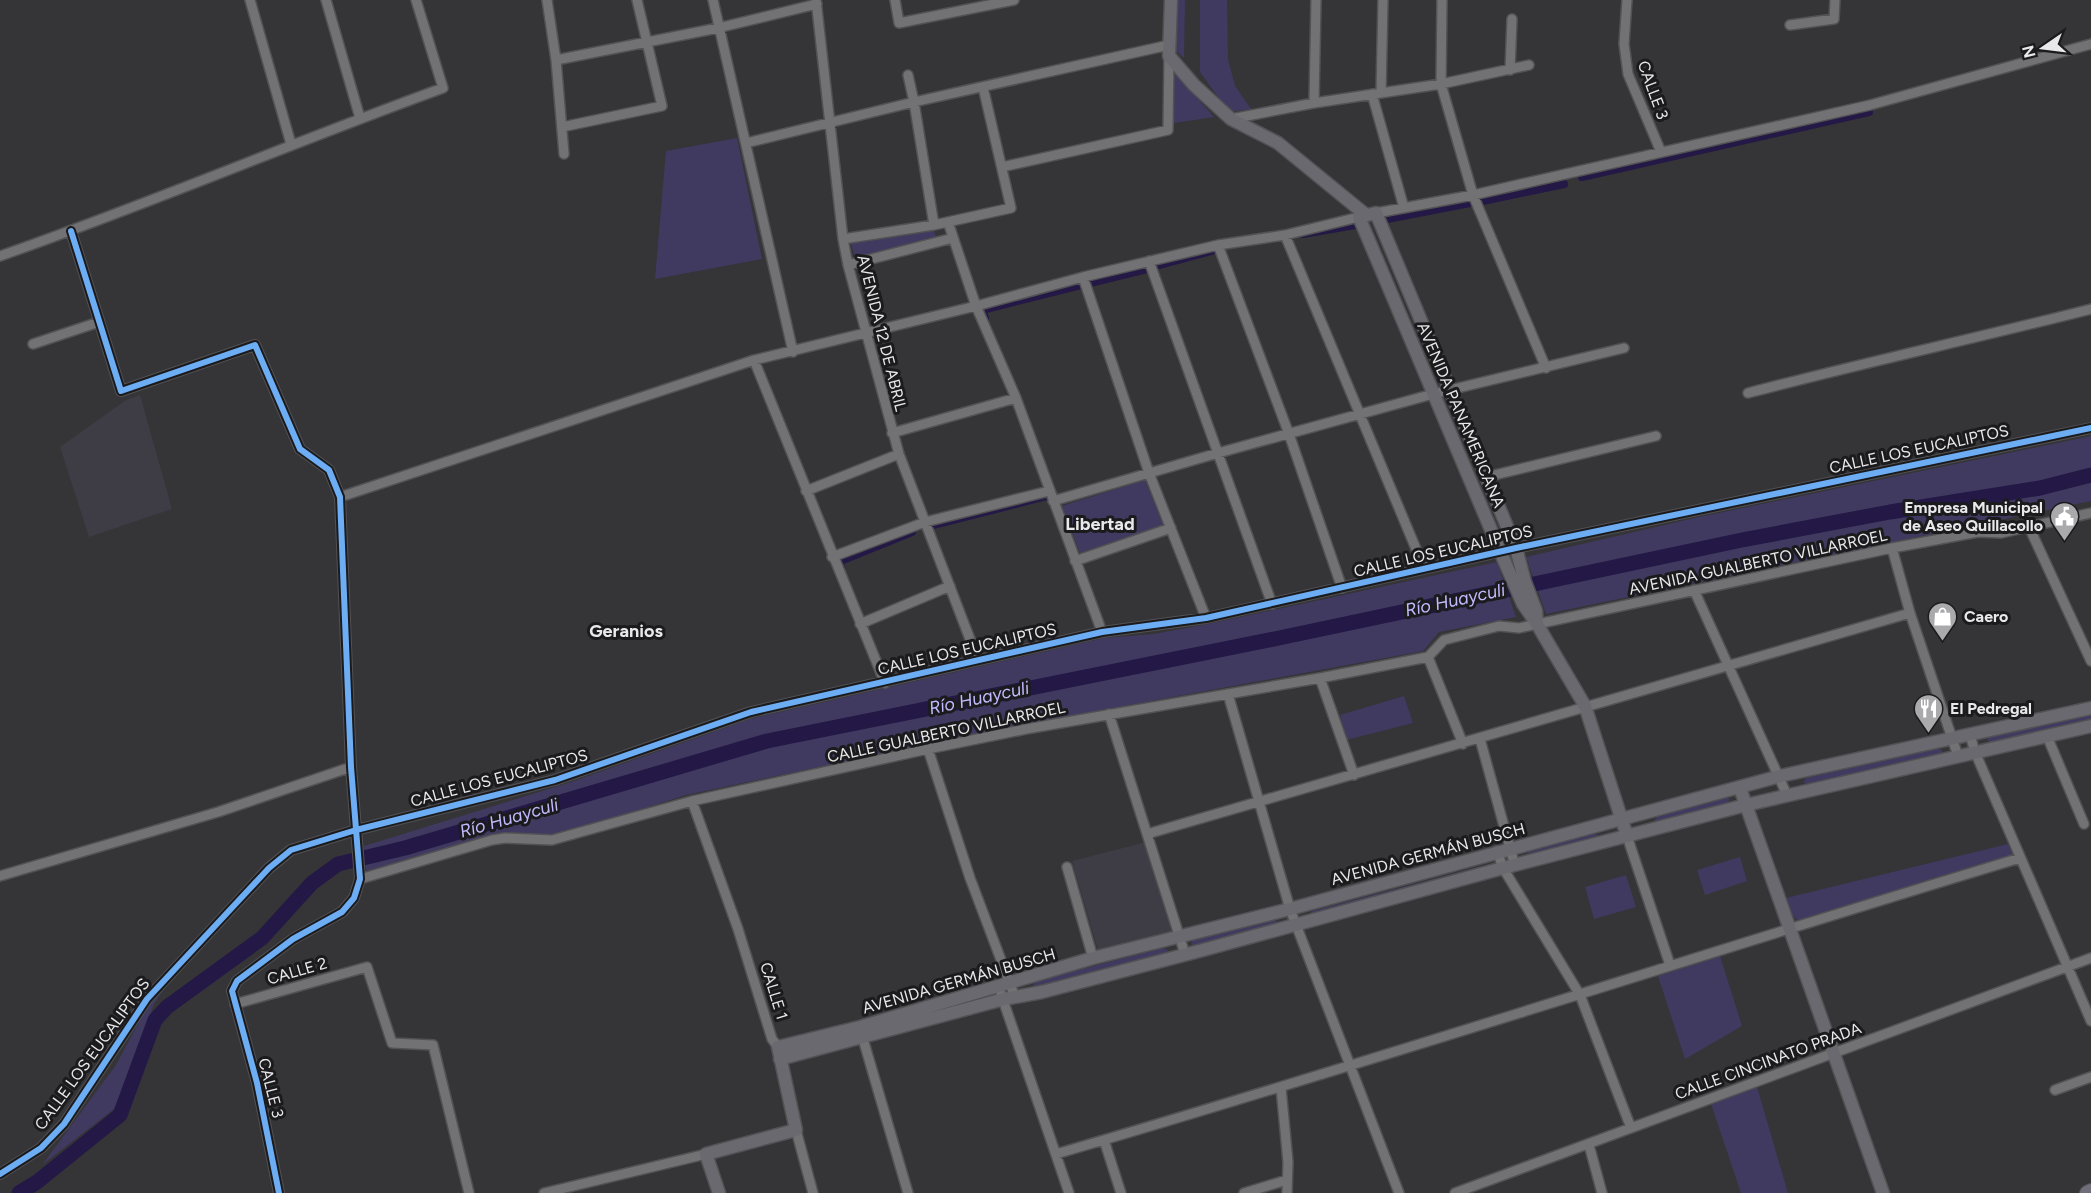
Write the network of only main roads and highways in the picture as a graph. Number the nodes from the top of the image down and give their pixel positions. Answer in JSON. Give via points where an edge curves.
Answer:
{"nodes":[{"id":1,"x":1171,"y":0,"type":"edge"},
{"id":2,"x":1367,"y":215,"type":"junction"},
{"id":3,"x":1520,"y":584,"type":"junction"},
{"id":4,"x":2091,"y":708,"type":"edge"},
{"id":5,"x":2091,"y":726,"type":"edge"},
{"id":6,"x":1740,"y":788,"type":"junction"},
{"id":7,"x":1746,"y":805,"type":"junction"},
{"id":8,"x":1621,"y":819,"type":"junction"},
{"id":9,"x":1627,"y":836,"type":"junction"},
{"id":10,"x":861,"y":1032,"type":"junction"},
{"id":11,"x":779,"y":1053,"type":"joint"},
{"id":12,"x":2091,"y":1191,"type":"edge"},
{"id":13,"x":719,"y":1193,"type":"edge"},
{"id":14,"x":1883,"y":1193,"type":"edge"},
{"id":15,"x":2087,"y":1193,"type":"edge"}],
"edges":[{"from":1,"to":2,"type":"main road","name":"AVENIDA PANAMERICANA","via":[[1169,51],[1194,85],[1231,119],[1278,143]]},
{"from":2,"to":3,"type":"main road","name":"AVENIDA PANAMERICANA","via":[[1433,394],[1500,551]]},
{"from":2,"to":3,"type":"main road","name":"AVENIDA PANAMERICANA","via":[[1450,390],[1516,548]]},
{"from":3,"to":8,"type":"main road","name":"AVENIDA PANAMERICANA","via":[[1537,624],[1585,706]]},
{"from":4,"to":6,"type":"main road","name":"AVENIDA GERMÁN BUSCH"},
{"from":5,"to":7,"type":"main road","name":"AVENIDA GERMÁN BUSCH"},
{"from":6,"to":7,"type":"main road"},
{"from":6,"to":8,"type":"main road","name":"AVENIDA GERMÁN BUSCH"},
{"from":7,"to":9,"type":"main road","name":"AVENIDA GERMÁN BUSCH"},
{"from":7,"to":14,"type":"main road"},
{"from":8,"to":9,"type":"main road","name":"AVENIDA PANAMERICANA"},
{"from":8,"to":10,"type":"main road","name":"AVENIDA GERMÁN BUSCH","via":[[1093,958]]},
{"from":9,"to":10,"type":"main road","name":"AVENIDA GERMÁN BUSCH","via":[[1185,954]]},
{"from":10,"to":11,"type":"main road","name":"AVENIDA GERMÁN BUSCH"},
{"from":11,"to":13,"type":"main road","name":"CALLE 1","via":[[796,1130],[706,1154]]},
{"from":12,"to":15,"type":"highway"}]}
